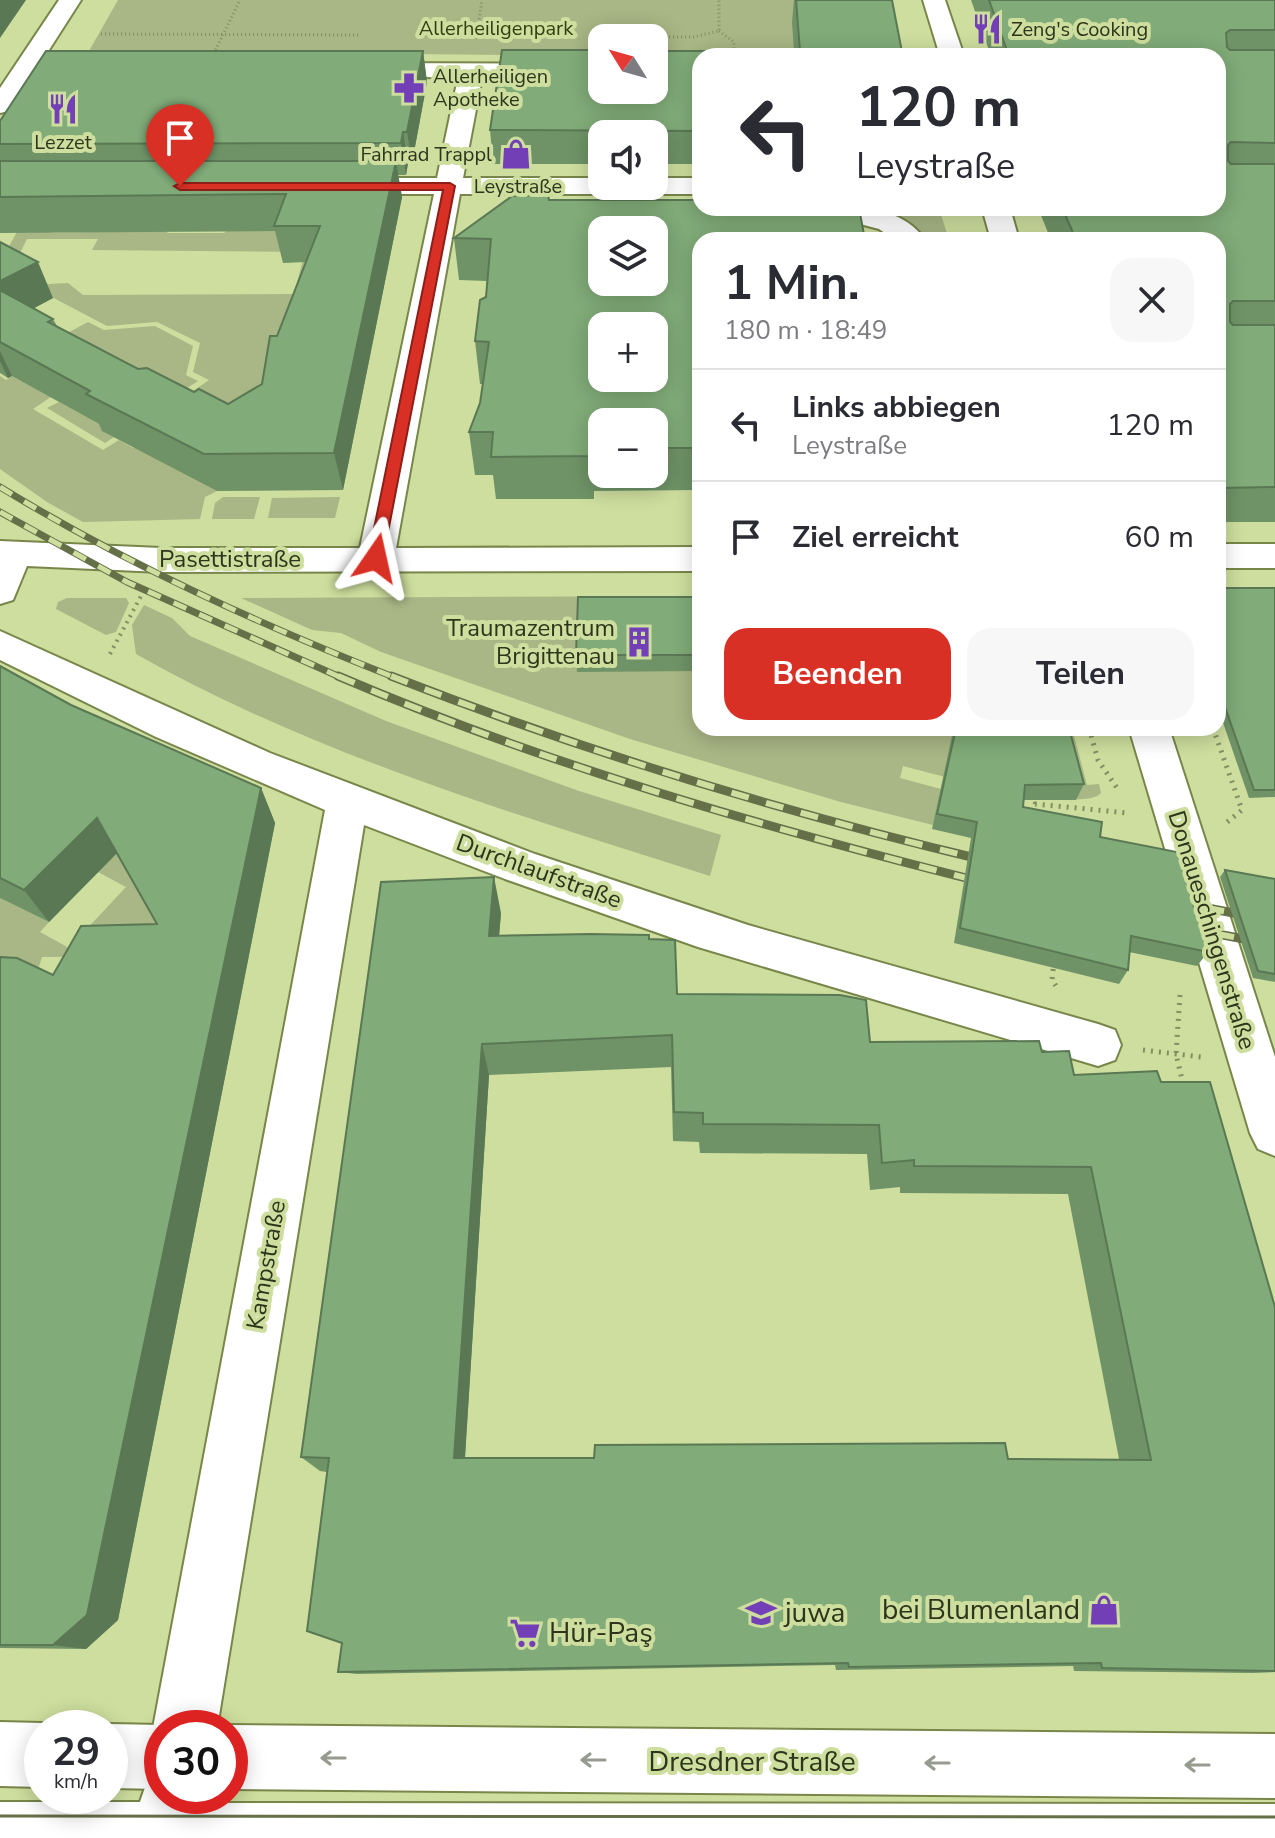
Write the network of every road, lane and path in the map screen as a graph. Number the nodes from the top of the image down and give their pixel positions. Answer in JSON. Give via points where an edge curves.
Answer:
{"nodes":[{"id":1,"x":70,"y":0,"type":"edge"},
{"id":2,"x":240,"y":0,"type":"edge"},
{"id":3,"x":934,"y":0,"type":"edge"},
{"id":4,"x":719,"y":31,"type":"dead end"},
{"id":5,"x":734,"y":48,"type":"edge"},
{"id":6,"x":949,"y":48,"type":"edge"},
{"id":7,"x":211,"y":60,"type":"edge"},
{"id":8,"x":26,"y":68,"type":"junction"},
{"id":9,"x":116,"y":69,"type":"edge"},
{"id":10,"x":347,"y":70,"type":"edge"},
{"id":11,"x":471,"y":71,"type":"junction"},
{"id":12,"x":588,"y":71,"type":"edge"},
{"id":13,"x":0,"y":106,"type":"edge"},
{"id":14,"x":310,"y":186,"type":"edge"},
{"id":15,"x":450,"y":186,"type":"junction"},
{"id":16,"x":692,"y":186,"type":"edge"},
{"id":17,"x":773,"y":216,"type":"edge"},
{"id":18,"x":860,"y":216,"type":"edge"},
{"id":19,"x":860,"y":216,"type":"edge"},
{"id":20,"x":902,"y":232,"type":"edge"},
{"id":21,"x":6,"y":553,"type":"edge"},
{"id":22,"x":1226,"y":556,"type":"edge"},
{"id":23,"x":1275,"y":556,"type":"edge"},
{"id":24,"x":376,"y":558,"type":"junction"},
{"id":25,"x":692,"y":559,"type":"edge"},
{"id":26,"x":161,"y":560,"type":"junction"},
{"id":27,"x":0,"y":591,"type":"edge"},
{"id":28,"x":0,"y":644,"type":"edge"},
{"id":29,"x":90,"y":691,"type":"junction"},
{"id":30,"x":1091,"y":736,"type":"edge"},
{"id":31,"x":1151,"y":736,"type":"edge"},
{"id":32,"x":1120,"y":792,"type":"dead end"},
{"id":33,"x":347,"y":802,"type":"junction"},
{"id":34,"x":1128,"y":803,"type":"dead end"},
{"id":35,"x":1032,"y":820,"type":"edge"},
{"id":36,"x":1067,"y":958,"type":"edge"},
{"id":37,"x":1053,"y":968,"type":"edge"},
{"id":38,"x":1180,"y":993,"type":"dead end"},
{"id":39,"x":1098,"y":1045,"type":"joint"},
{"id":40,"x":1176,"y":1054,"type":"junction"},
{"id":41,"x":1253,"y":1063,"type":"junction"},
{"id":42,"x":1187,"y":1099,"type":"edge"},
{"id":43,"x":1275,"y":1133,"type":"edge"},
{"id":44,"x":188,"y":1710,"type":"edge"},
{"id":45,"x":0,"y":1754,"type":"edge"},
{"id":46,"x":24,"y":1755,"type":"edge"},
{"id":47,"x":248,"y":1757,"type":"edge"},
{"id":48,"x":1275,"y":1766,"type":"edge"},
{"id":49,"x":169,"y":1823,"type":"edge"},
{"id":50,"x":0,"y":1835,"type":"edge"},
{"id":51,"x":1275,"y":1837,"type":"edge"}],
"edges":[{"from":1,"to":8,"type":"street"},
{"from":2,"to":7,"type":"path"},
{"from":3,"to":6,"type":"street"},
{"from":4,"to":5,"type":"path"},
{"from":8,"to":9,"type":"street"},
{"from":8,"to":13,"type":"street"},
{"from":10,"to":11,"type":"street"},
{"from":11,"to":12,"type":"street"},
{"from":11,"to":15,"type":"street"},
{"from":14,"to":15,"type":"street","name":"Leystraße"},
{"from":15,"to":16,"type":"street","name":"Leystraße"},
{"from":15,"to":24,"type":"street","via":[[458,221]]},
{"from":17,"to":19,"type":"street"},
{"from":18,"to":20,"type":"street"},
{"from":21,"to":26,"type":"street","name":"Pasettistraße"},
{"from":21,"to":27,"type":"street"},
{"from":22,"to":23,"type":"street"},
{"from":24,"to":25,"type":"street","name":"Pasettistraße"},
{"from":24,"to":26,"type":"street","name":"Pasettistraße"},
{"from":26,"to":29,"type":"path"},
{"from":28,"to":29,"type":"street","name":"Durchlaufstraße"},
{"from":29,"to":33,"type":"street","name":"Durchlaufstraße"},
{"from":30,"to":32,"type":"path","via":[[1098,760]]},
{"from":31,"to":41,"type":"street","name":"Donaueschingenstraße"},
{"from":33,"to":39,"type":"street","name":"Durchlaufstraße","via":[[699,928]]},
{"from":33,"to":44,"type":"street","name":"Kampstraße"},
{"from":34,"to":35,"type":"path","via":[[1135,814],[1035,804]]},
{"from":36,"to":37,"type":"path","via":[[1055,955]]},
{"from":38,"to":40,"type":"path"},
{"from":39,"to":40,"type":"path"},
{"from":40,"to":41,"type":"path"},
{"from":40,"to":42,"type":"path"},
{"from":41,"to":43,"type":"street","name":"Donaueschingenstraße"},
{"from":45,"to":46,"type":"street"},
{"from":48,"to":47,"type":"street","name":"Dresdner Straße","one_way":true},
{"from":49,"to":50,"type":"street"},
{"from":49,"to":51,"type":"street"}]}
